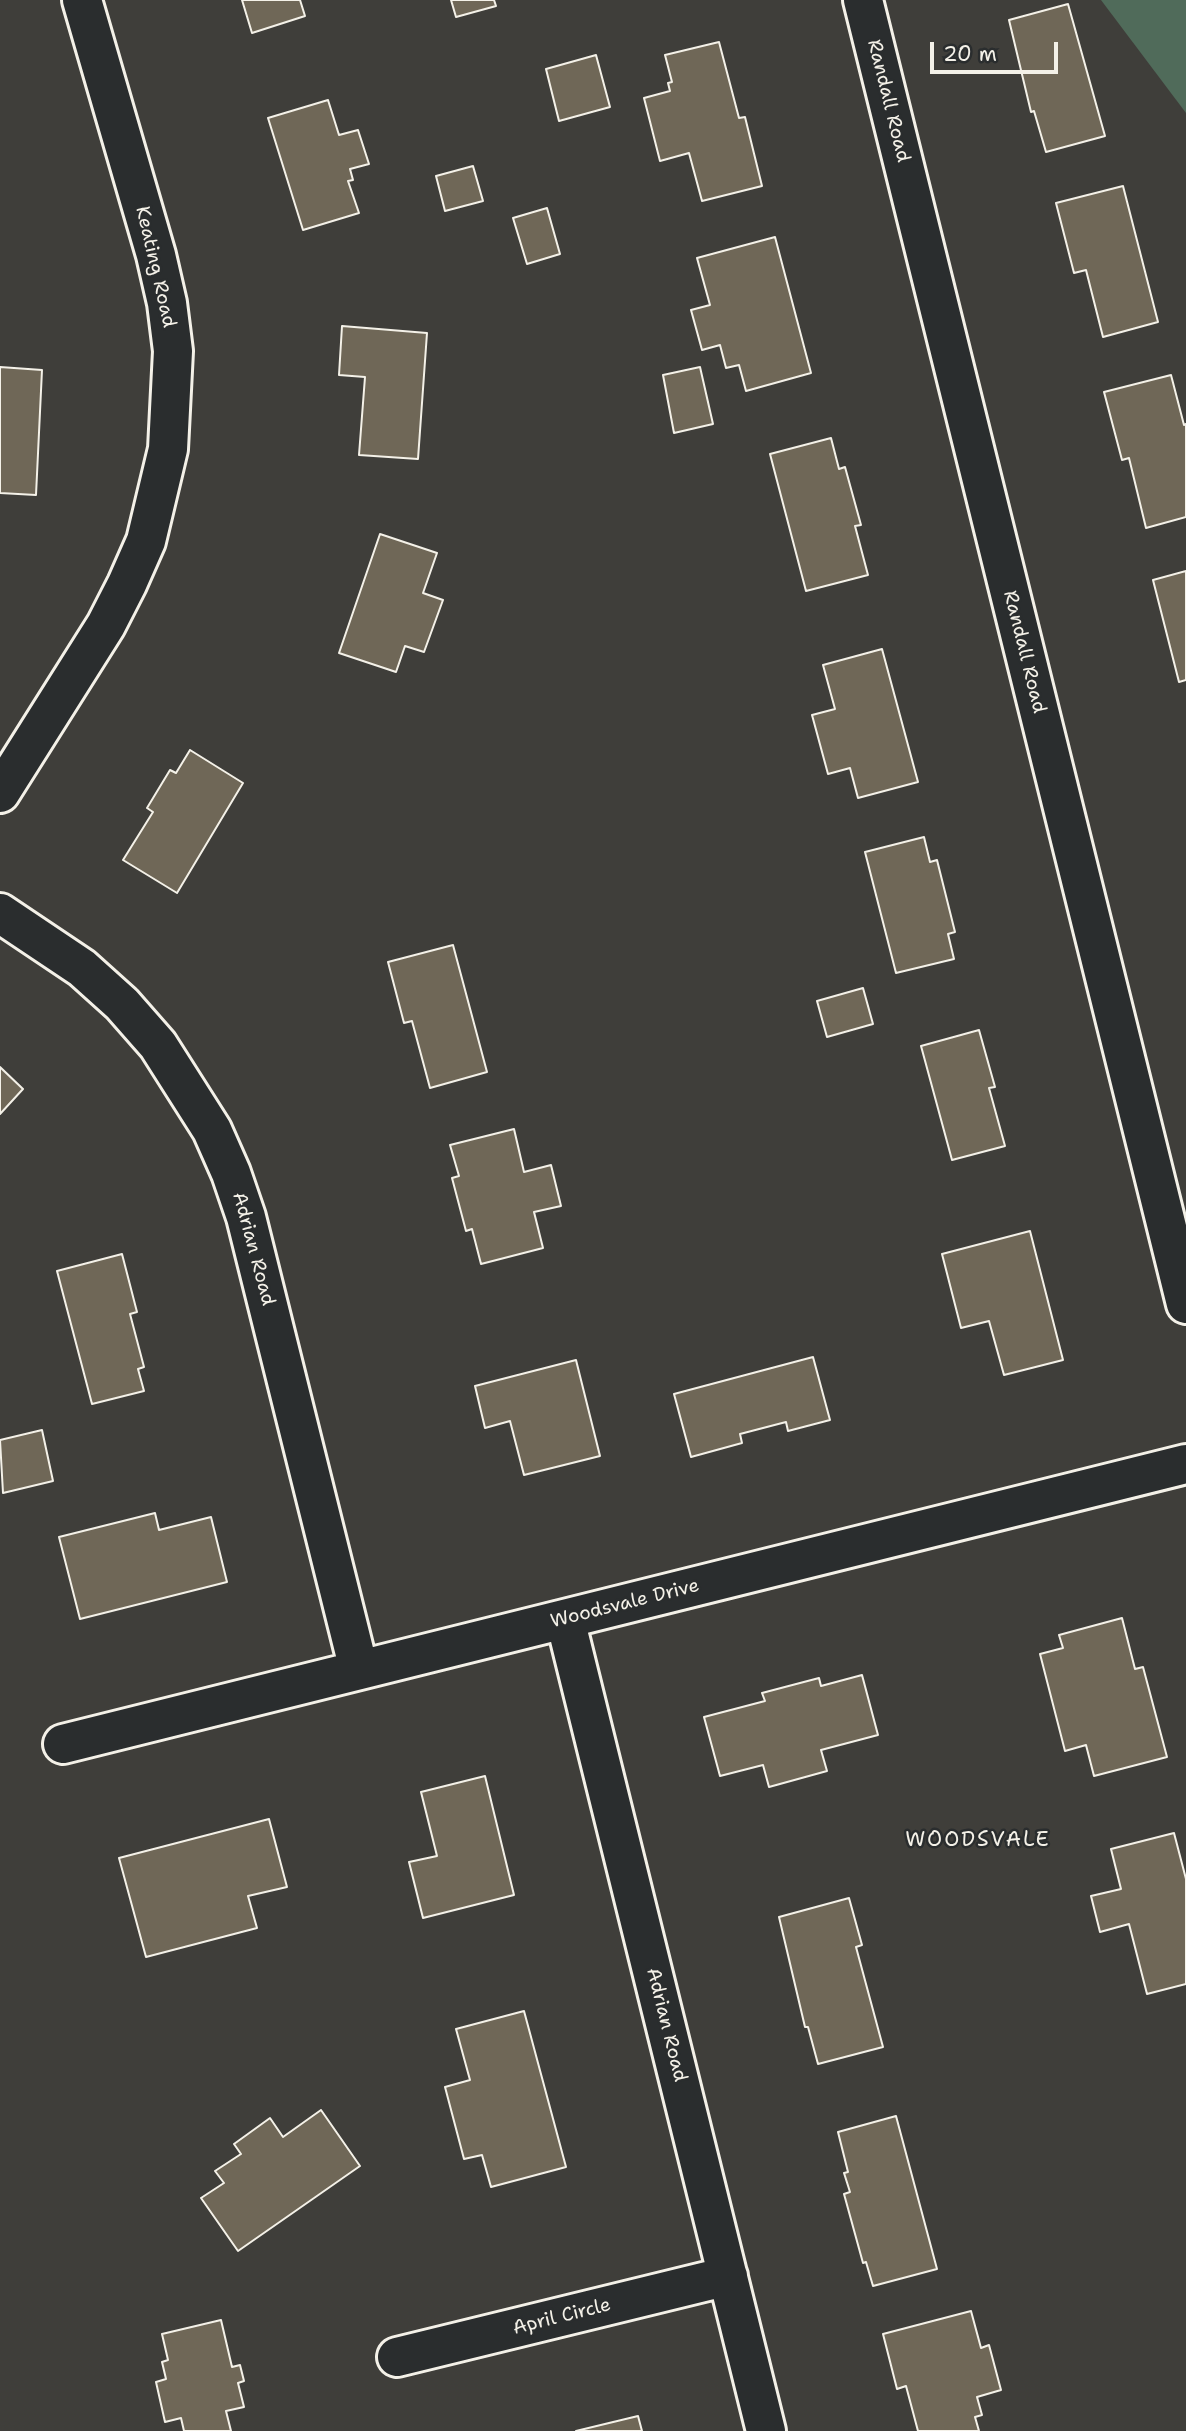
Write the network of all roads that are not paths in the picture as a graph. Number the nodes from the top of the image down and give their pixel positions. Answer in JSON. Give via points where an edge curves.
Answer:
{"nodes":[{"id":1,"x":82,"y":0,"type":"edge"},
{"id":2,"x":863,"y":0,"type":"edge"},
{"id":3,"x":0,"y":793,"type":"edge"},
{"id":4,"x":0,"y":913,"type":"edge"},
{"id":5,"x":1186,"y":1304,"type":"edge"},
{"id":6,"x":1186,"y":1464,"type":"edge"},
{"id":7,"x":565,"y":1619,"type":"junction"},
{"id":8,"x":359,"y":1670,"type":"junction"},
{"id":9,"x":63,"y":1744,"type":"dead end"},
{"id":10,"x":728,"y":2276,"type":"junction"},
{"id":11,"x":397,"y":2357,"type":"dead end"},
{"id":12,"x":766,"y":2431,"type":"edge"}],
"edges":[{"from":1,"to":3,"type":"street","name":"Keating Road","via":[[167,303],[173,351],[168,449],[146,541],[127,584]]},
{"from":2,"to":5,"type":"street","name":"Randall Road"},
{"from":4,"to":8,"type":"street","name":"Adrian Road","via":[[82,968],[122,1004],[158,1045],[212,1130],[246,1217]]},
{"from":6,"to":7,"type":"street","name":"Woodsvale Drive"},
{"from":7,"to":8,"type":"street","name":"Woodsvale Drive"},
{"from":7,"to":10,"type":"street","name":"Adrian Road"},
{"from":8,"to":9,"type":"street","name":"Woodsvale Drive"},
{"from":10,"to":11,"type":"street","name":"April Circle"},
{"from":10,"to":12,"type":"street","name":"Adrian Road"}]}
